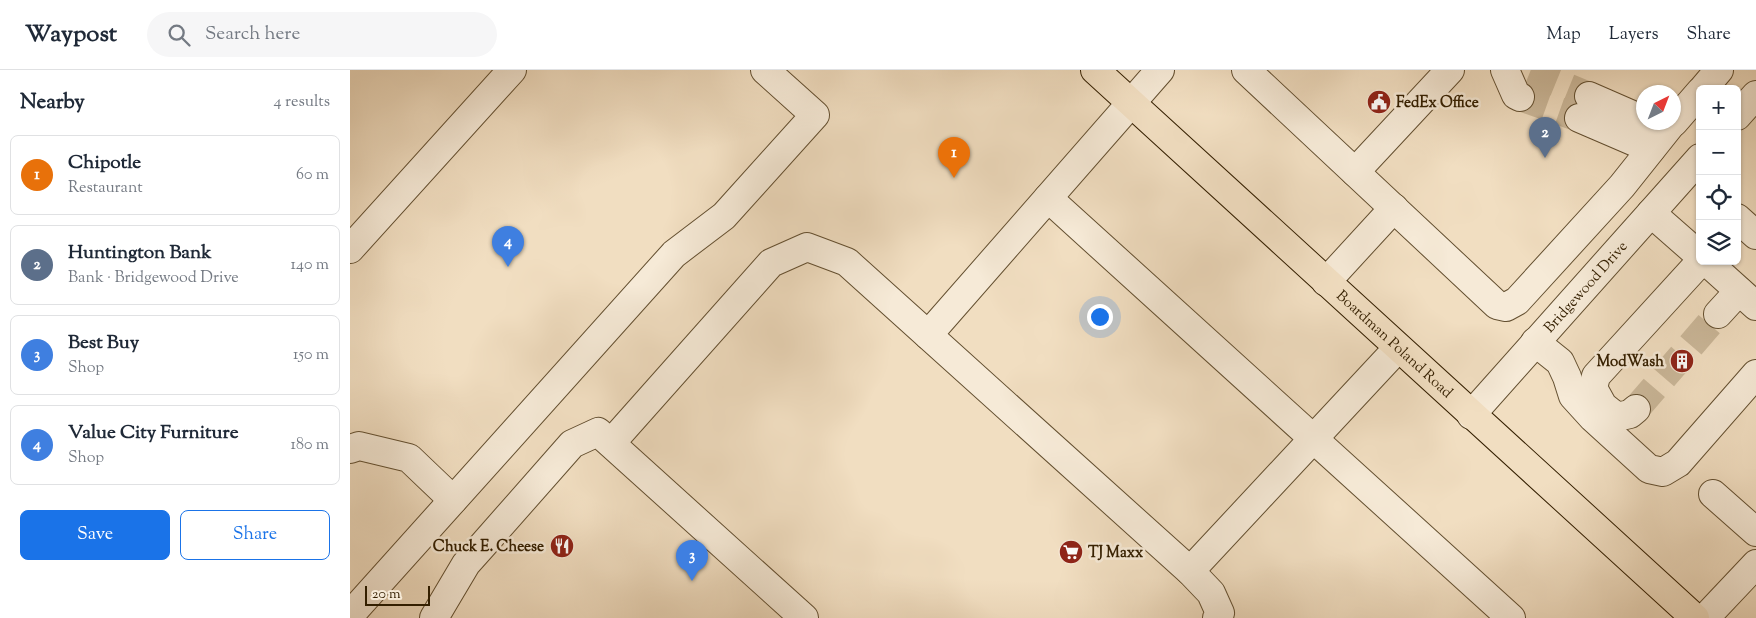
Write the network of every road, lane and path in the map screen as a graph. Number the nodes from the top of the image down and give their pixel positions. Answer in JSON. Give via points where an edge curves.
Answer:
{"nodes":[{"id":1,"x":512,"y":70,"type":"edge"},
{"id":2,"x":765,"y":70,"type":"edge"},
{"id":3,"x":1095,"y":70,"type":"edge"},
{"id":4,"x":1160,"y":70,"type":"edge"},
{"id":5,"x":1246,"y":70,"type":"edge"},
{"id":6,"x":1450,"y":70,"type":"edge"},
{"id":7,"x":1719,"y":70,"type":"edge"},
{"id":8,"x":1517,"y":71,"type":"edge"},
{"id":9,"x":1706,"y":85,"type":"edge"},
{"id":10,"x":1756,"y":95,"type":"edge"},
{"id":11,"x":1696,"y":96,"type":"edge"},
{"id":12,"x":1520,"y":97,"type":"dead end"},
{"id":13,"x":1131,"y":103,"type":"junction"},
{"id":14,"x":1584,"y":107,"type":"tunnel mouth"},
{"id":15,"x":1681,"y":110,"type":"edge"},
{"id":16,"x":1741,"y":112,"type":"edge"},
{"id":17,"x":1636,"y":123,"type":"edge"},
{"id":18,"x":1659,"y":130,"type":"edge"},
{"id":19,"x":1696,"y":171,"type":"edge"},
{"id":20,"x":1355,"y":172,"type":"junction"},
{"id":21,"x":1048,"y":198,"type":"junction"},
{"id":22,"x":1394,"y":208,"type":"junction"},
{"id":23,"x":1652,"y":213,"type":"junction"},
{"id":24,"x":1739,"y":220,"type":"edge"},
{"id":25,"x":1756,"y":235,"type":"edge"},
{"id":26,"x":350,"y":249,"type":"edge"},
{"id":27,"x":1696,"y":252,"type":"edge"},
{"id":28,"x":1697,"y":265,"type":"edge"},
{"id":29,"x":1710,"y":265,"type":"edge"},
{"id":30,"x":1326,"y":282,"type":"junction"},
{"id":31,"x":1747,"y":298,"type":"edge"},
{"id":32,"x":1718,"y":314,"type":"tunnel mouth"},
{"id":33,"x":928,"y":335,"type":"junction"},
{"id":34,"x":1535,"y":342,"type":"junction"},
{"id":35,"x":1398,"y":348,"type":"junction"},
{"id":36,"x":1756,"y":374,"type":"edge"},
{"id":37,"x":1636,"y":409,"type":"tunnel mouth"},
{"id":38,"x":1471,"y":415,"type":"junction"},
{"id":39,"x":1313,"y":439,"type":"junction"},
{"id":40,"x":611,"y":443,"type":"junction"},
{"id":41,"x":350,"y":449,"type":"edge"},
{"id":42,"x":1713,"y":494,"type":"dead end"},
{"id":43,"x":454,"y":500,"type":"junction"},
{"id":44,"x":1756,"y":532,"type":"edge"},
{"id":45,"x":1756,"y":564,"type":"edge"},
{"id":46,"x":1190,"y":571,"type":"junction"},
{"id":47,"x":350,"y":616,"type":"edge"},
{"id":48,"x":434,"y":618,"type":"edge"},
{"id":49,"x":804,"y":618,"type":"edge"},
{"id":50,"x":1218,"y":618,"type":"edge"},
{"id":51,"x":1511,"y":618,"type":"edge"},
{"id":52,"x":1695,"y":618,"type":"edge"},
{"id":53,"x":1706,"y":618,"type":"edge"}],
"edges":[{"from":1,"to":26,"type":"street"},
{"from":2,"to":43,"type":"street","via":[[815,116],[724,216],[674,254]]},
{"from":3,"to":13,"type":"main road","name":"Boardman Poland Road"},
{"from":4,"to":13,"type":"street"},
{"from":5,"to":20,"type":"street"},
{"from":6,"to":20,"type":"street"},
{"from":7,"to":9,"type":"street"},
{"from":8,"to":12,"type":"street","via":[[1516,95]]},
{"from":10,"to":16,"type":"street"},
{"from":11,"to":15,"type":"street"},
{"from":13,"to":21,"type":"street"},
{"from":13,"to":30,"type":"main road","name":"Boardman Poland Road"},
{"from":14,"to":17,"type":"street"},
{"from":18,"to":19,"type":"street"},
{"from":18,"to":22,"type":"street","via":[[1622,186],[1517,301],[1506,307],[1497,305]]},
{"from":19,"to":23,"type":"street","name":"Bridgewood Drive"},
{"from":20,"to":22,"type":"street"},
{"from":21,"to":33,"type":"street"},
{"from":21,"to":39,"type":"street"},
{"from":22,"to":30,"type":"street"},
{"from":23,"to":27,"type":"street"},
{"from":23,"to":34,"type":"street","name":"Bridgewood Drive"},
{"from":24,"to":25,"type":"street"},
{"from":28,"to":37,"type":"street","via":[[1596,376],[1593,388],[1603,406],[1617,417]]},
{"from":29,"to":31,"type":"street"},
{"from":30,"to":35,"type":"main road","name":"Boardman Poland Road"},
{"from":31,"to":32,"type":"street"},
{"from":33,"to":40,"type":"street","via":[[847,262],[807,247],[771,262]]},
{"from":33,"to":46,"type":"street"},
{"from":34,"to":36,"type":"street","via":[[1560,362],[1573,396],[1593,418],[1649,469],[1663,472],[1678,463]]},
{"from":34,"to":38,"type":"street","name":"Bridgewood Drive"},
{"from":35,"to":38,"type":"main road","name":"Boardman Poland Road"},
{"from":35,"to":39,"type":"street"},
{"from":38,"to":52,"type":"main road","name":"Boardman Poland Road"},
{"from":39,"to":46,"type":"street"},
{"from":39,"to":51,"type":"street"},
{"from":40,"to":48,"type":"street","via":[[598,432],[572,444],[466,564]]},
{"from":40,"to":49,"type":"street"},
{"from":41,"to":43,"type":"street","via":[[359,446],[409,458]]},
{"from":42,"to":44,"type":"street"},
{"from":43,"to":47,"type":"street"},
{"from":45,"to":53,"type":"street"},
{"from":46,"to":50,"type":"street","via":[[1211,593],[1220,613]]}]}
